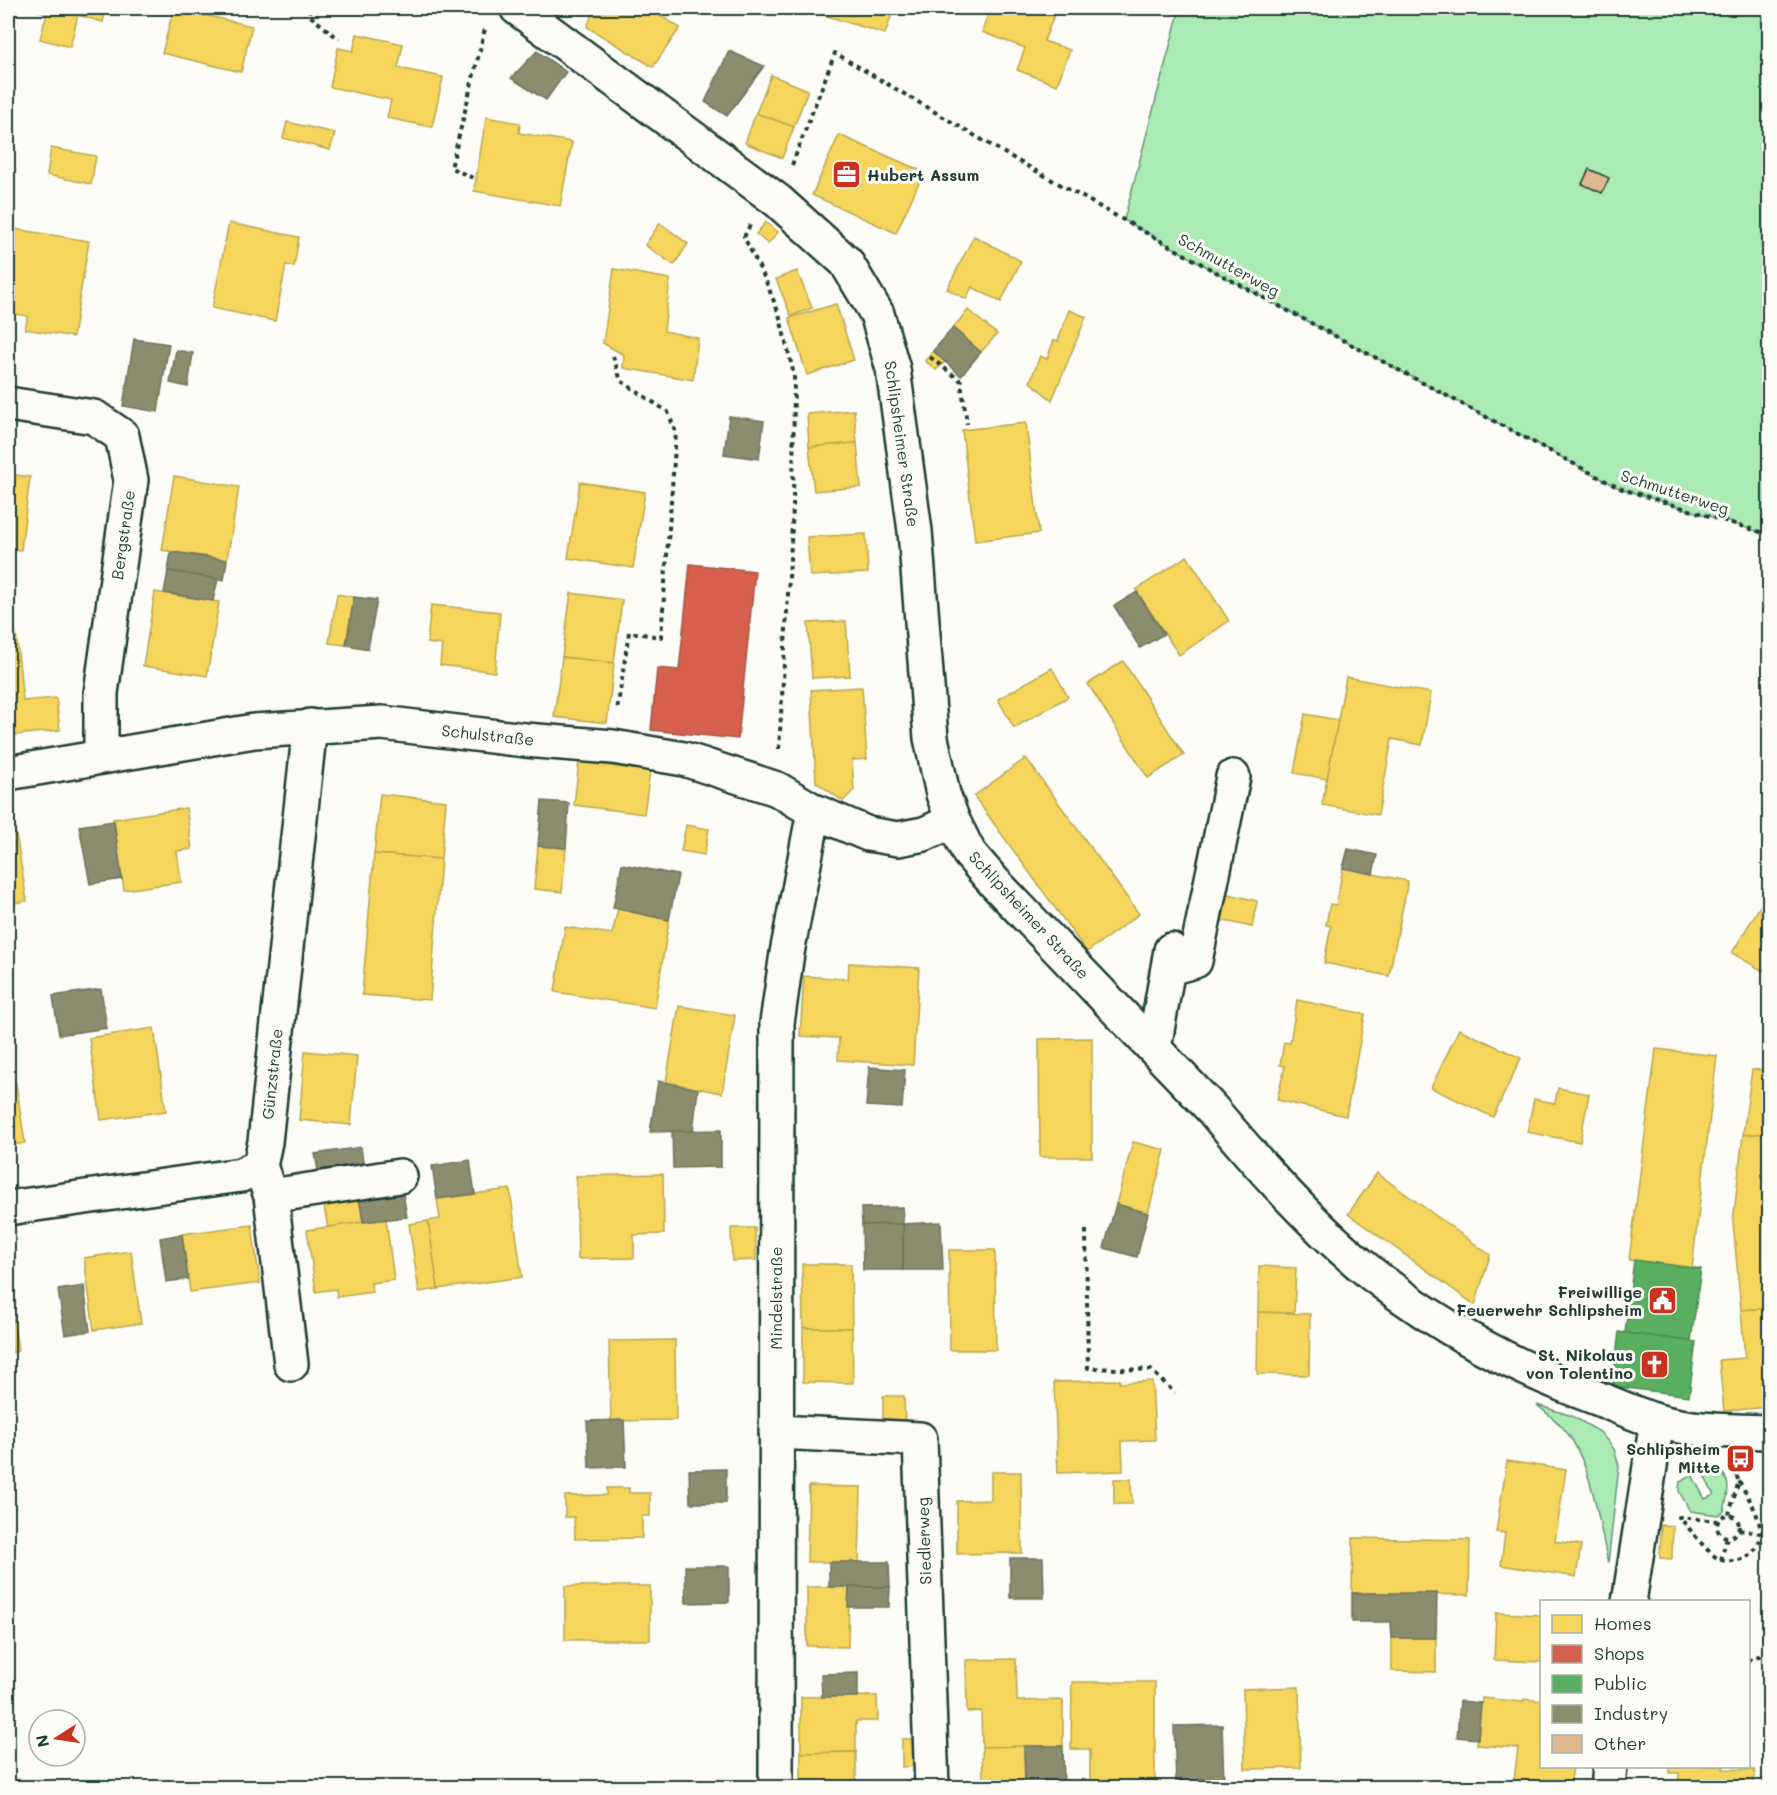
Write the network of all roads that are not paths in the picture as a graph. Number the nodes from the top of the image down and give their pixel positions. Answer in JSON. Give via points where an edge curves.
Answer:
{"nodes":[{"id":1,"x":517,"y":8,"type":"edge"},
{"id":2,"x":8,"y":404,"type":"edge"},
{"id":3,"x":310,"y":726,"type":"junction"},
{"id":4,"x":101,"y":756,"type":"junction"},
{"id":5,"x":8,"y":773,"type":"edge"},
{"id":6,"x":1233,"y":777,"type":"dead end"},
{"id":7,"x":814,"y":811,"type":"junction"},
{"id":8,"x":953,"y":821,"type":"junction"},
{"id":9,"x":1154,"y":1048,"type":"junction"},
{"id":10,"x":260,"y":1166,"type":"junction"},
{"id":11,"x":400,"y":1176,"type":"dead end"},
{"id":12,"x":271,"y":1196,"type":"junction"},
{"id":13,"x":8,"y":1208,"type":"edge"},
{"id":14,"x":291,"y":1364,"type":"dead end"},
{"id":15,"x":1657,"y":1421,"type":"junction"},
{"id":16,"x":776,"y":1432,"type":"junction"},
{"id":17,"x":1770,"y":1432,"type":"edge"},
{"id":18,"x":1629,"y":1600,"type":"edge"},
{"id":19,"x":1610,"y":1768,"type":"edge"},
{"id":20,"x":776,"y":1788,"type":"edge"},
{"id":21,"x":932,"y":1788,"type":"edge"},
{"id":22,"x":1608,"y":1788,"type":"edge"}],
"edges":[{"from":1,"to":8,"type":"street","name":"Schlipsheimer Straße","via":[[778,201],[846,262],[877,314],[893,369],[915,531],[932,738],[943,794]]},
{"from":2,"to":4,"type":"street","name":"Bergstraße","via":[[94,417],[122,436],[131,480],[101,693]]},
{"from":3,"to":4,"type":"street","name":"Schulstraße","via":[[254,730]]},
{"from":3,"to":7,"type":"street","name":"Schulstraße","via":[[382,723],[612,747],[684,759],[777,789]]},
{"from":3,"to":10,"type":"street","name":"Günzstraße"},
{"from":4,"to":5,"type":"street","name":"Schulstraße"},
{"from":6,"to":9,"type":"street","via":[[1195,961],[1170,959]]},
{"from":7,"to":8,"type":"street","name":"Schulstraße","via":[[868,834],[898,839],[924,834]]},
{"from":7,"to":16,"type":"street","name":"Mindelstraße","via":[[777,1023]]},
{"from":8,"to":9,"type":"street","name":"Schlipsheimer Straße","via":[[969,853],[994,882]]},
{"from":9,"to":15,"type":"street","name":"Schlipsheimer Straße","via":[[1325,1232],[1371,1273],[1433,1319],[1523,1369]]},
{"from":10,"to":12,"type":"street"},
{"from":10,"to":13,"type":"street","via":[[241,1175]]},
{"from":11,"to":12,"type":"street"},
{"from":12,"to":14,"type":"street"},
{"from":15,"to":17,"type":"street","name":"Schlipsheimer Straße","via":[[1719,1431]]},
{"from":15,"to":18,"type":"street"},
{"from":16,"to":20,"type":"street","name":"Mindelstraße"},
{"from":16,"to":21,"type":"street","name":"Siedlerweg","via":[[920,1439]]},
{"from":19,"to":22,"type":"street"}]}
